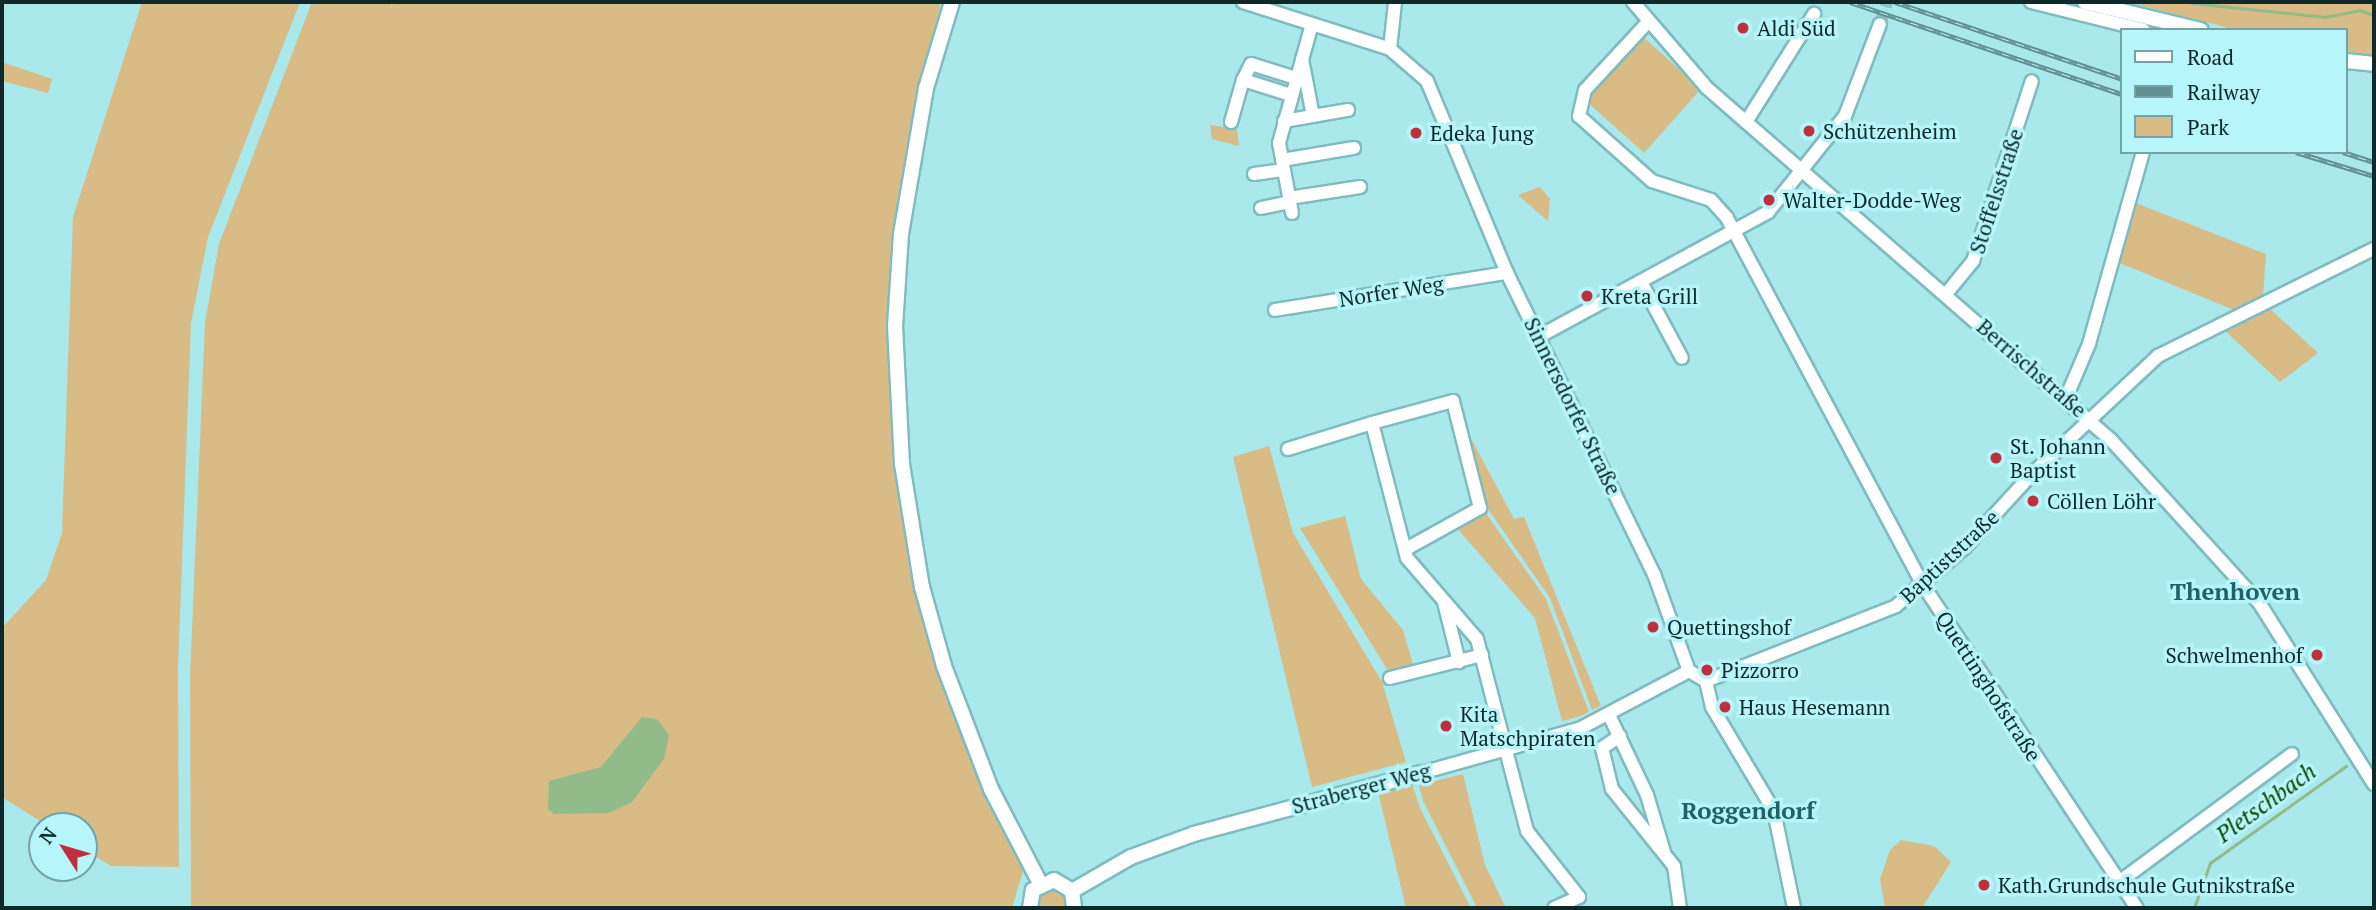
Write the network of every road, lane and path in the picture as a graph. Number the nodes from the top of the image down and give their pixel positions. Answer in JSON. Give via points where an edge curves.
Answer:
{"nodes":[{"id":1,"x":946,"y":2,"type":"edge"},
{"id":2,"x":952,"y":2,"type":"edge"},
{"id":3,"x":1243,"y":2,"type":"edge"},
{"id":4,"x":1395,"y":2,"type":"edge"},
{"id":5,"x":1633,"y":2,"type":"edge"},
{"id":6,"x":2031,"y":2,"type":"edge"},
{"id":7,"x":2085,"y":2,"type":"edge"},
{"id":8,"x":1814,"y":14,"type":"dead end"},
{"id":9,"x":946,"y":19,"type":"junction"},
{"id":10,"x":1648,"y":22,"type":"junction"},
{"id":11,"x":1880,"y":23,"type":"tunnel mouth"},
{"id":12,"x":1312,"y":24,"type":"junction"},
{"id":13,"x":2178,"y":27,"type":"edge"},
{"id":14,"x":2136,"y":28,"type":"edge"},
{"id":15,"x":1390,"y":49,"type":"junction"},
{"id":16,"x":1301,"y":59,"type":"junction"},
{"id":17,"x":2348,"y":61,"type":"edge"},
{"id":18,"x":2374,"y":64,"type":"edge"},
{"id":19,"x":1296,"y":78,"type":"junction"},
{"id":20,"x":1243,"y":80,"type":"junction"},
{"id":21,"x":2032,"y":81,"type":"dead end"},
{"id":22,"x":1291,"y":95,"type":"junction"},
{"id":23,"x":1348,"y":110,"type":"dead end"},
{"id":24,"x":1313,"y":116,"type":"junction"},
{"id":25,"x":1284,"y":121,"type":"junction"},
{"id":26,"x":1231,"y":122,"type":"dead end"},
{"id":27,"x":1746,"y":122,"type":"junction"},
{"id":28,"x":1354,"y":148,"type":"dead end"},
{"id":29,"x":2142,"y":154,"type":"edge"},
{"id":30,"x":1283,"y":165,"type":"junction"},
{"id":31,"x":1803,"y":171,"type":"junction"},
{"id":32,"x":1254,"y":174,"type":"dead end"},
{"id":33,"x":1360,"y":187,"type":"dead end"},
{"id":34,"x":1291,"y":204,"type":"junction"},
{"id":35,"x":1261,"y":208,"type":"dead end"},
{"id":36,"x":1735,"y":233,"type":"junction"},
{"id":37,"x":2374,"y":249,"type":"edge"},
{"id":38,"x":1507,"y":273,"type":"junction"},
{"id":39,"x":1641,"y":282,"type":"junction"},
{"id":40,"x":1947,"y":294,"type":"junction"},
{"id":41,"x":1275,"y":310,"type":"dead end"},
{"id":42,"x":1538,"y":337,"type":"junction"},
{"id":43,"x":1682,"y":358,"type":"dead end"},
{"id":44,"x":2066,"y":398,"type":"junction"},
{"id":45,"x":2089,"y":418,"type":"junction"},
{"id":46,"x":1371,"y":423,"type":"junction"},
{"id":47,"x":1289,"y":449,"type":"dead end"},
{"id":48,"x":1406,"y":549,"type":"junction"},
{"id":49,"x":1923,"y":585,"type":"junction"},
{"id":50,"x":1444,"y":601,"type":"junction"},
{"id":51,"x":1482,"y":655,"type":"junction"},
{"id":52,"x":1459,"y":662,"type":"junction"},
{"id":53,"x":1689,"y":671,"type":"junction"},
{"id":54,"x":1390,"y":678,"type":"dead end"},
{"id":55,"x":1706,"y":681,"type":"junction"},
{"id":56,"x":1609,"y":715,"type":"junction"},
{"id":57,"x":1620,"y":736,"type":"junction"},
{"id":58,"x":1505,"y":748,"type":"junction"},
{"id":59,"x":2292,"y":754,"type":"dead end"},
{"id":60,"x":1421,"y":772,"type":"joint"},
{"id":61,"x":2374,"y":784,"type":"edge"},
{"id":62,"x":1664,"y":852,"type":"junction"},
{"id":63,"x":2119,"y":882,"type":"junction"},
{"id":64,"x":1040,"y":883,"type":"junction"},
{"id":65,"x":1072,"y":891,"type":"junction"},
{"id":66,"x":1582,"y":902,"type":"edge"},
{"id":67,"x":1030,"y":908,"type":"edge"},
{"id":68,"x":1074,"y":908,"type":"edge"},
{"id":69,"x":1554,"y":908,"type":"edge"},
{"id":70,"x":1680,"y":908,"type":"edge"},
{"id":71,"x":1794,"y":908,"type":"edge"},
{"id":72,"x":2137,"y":908,"type":"edge"}],
"edges":[{"from":1,"to":9,"type":"main road"},
{"from":2,"to":9,"type":"main road"},
{"from":3,"to":12,"type":"street","name":"Sinnersdorfer Straße"},
{"from":4,"to":15,"type":"street"},
{"from":5,"to":10,"type":"street","name":"Berrischstraße"},
{"from":6,"to":14,"type":"street"},
{"from":7,"to":13,"type":"main road"},
{"from":8,"to":27,"type":"street"},
{"from":9,"to":64,"type":"main road","via":[[920,115],[901,234],[895,326],[902,464],[922,587],[944,666],[991,789]]},
{"from":10,"to":27,"type":"street","name":"Berrischstraße"},
{"from":10,"to":36,"type":"street","name":"Quettinghofstraße","via":[[1585,89],[1579,116],[1652,181],[1711,200]]},
{"from":11,"to":31,"type":"street","via":[[1856,95]]},
{"from":12,"to":15,"type":"street","name":"Sinnersdorfer Straße"},
{"from":12,"to":16,"type":"street"},
{"from":15,"to":38,"type":"street","name":"Sinnersdorfer Straße","via":[[1427,80]]},
{"from":16,"to":19,"type":"street"},
{"from":16,"to":24,"type":"street"},
{"from":17,"to":18,"type":"main road"},
{"from":19,"to":20,"type":"street","via":[[1251,64]]},
{"from":19,"to":22,"type":"street"},
{"from":20,"to":22,"type":"street"},
{"from":20,"to":26,"type":"street"},
{"from":21,"to":40,"type":"street","name":"Stoffelsstraße","via":[[1973,261]]},
{"from":22,"to":25,"type":"street"},
{"from":23,"to":24,"type":"street"},
{"from":24,"to":25,"type":"street"},
{"from":25,"to":30,"type":"street"},
{"from":27,"to":31,"type":"street","name":"Berrischstraße"},
{"from":28,"to":30,"type":"street"},
{"from":29,"to":44,"type":"street","via":[[2089,344]]},
{"from":30,"to":32,"type":"street"},
{"from":30,"to":34,"type":"street"},
{"from":31,"to":36,"type":"street","via":[[1768,212]]},
{"from":31,"to":40,"type":"street","name":"Berrischstraße"},
{"from":33,"to":34,"type":"street"},
{"from":34,"to":35,"type":"street"},
{"from":36,"to":39,"type":"street"},
{"from":36,"to":49,"type":"street","name":"Quettinghofstraße"},
{"from":37,"to":45,"type":"street","name":"Baptiststraße","via":[[2170,347]]},
{"from":38,"to":41,"type":"street","name":"Norfer Weg"},
{"from":38,"to":42,"type":"street","name":"Sinnersdorfer Straße"},
{"from":39,"to":42,"type":"street"},
{"from":39,"to":43,"type":"street"},
{"from":40,"to":44,"type":"street","name":"Berrischstraße"},
{"from":42,"to":53,"type":"street","name":"Sinnersdorfer Straße","via":[[1654,574]]},
{"from":44,"to":45,"type":"street","name":"Berrischstraße"},
{"from":45,"to":49,"type":"street","name":"Baptiststraße"},
{"from":45,"to":61,"type":"street","name":"Berrischstraße","via":[[2260,604]]},
{"from":46,"to":47,"type":"street"},
{"from":46,"to":48,"type":"street"},
{"from":46,"to":48,"type":"street","via":[[1453,401],[1468,448],[1480,508]]},
{"from":48,"to":50,"type":"street"},
{"from":49,"to":55,"type":"street","name":"Baptiststraße","via":[[1878,616]]},
{"from":49,"to":63,"type":"street","name":"Quettinghofstraße"},
{"from":50,"to":51,"type":"street","via":[[1474,633]]},
{"from":50,"to":52,"type":"street"},
{"from":51,"to":52,"type":"street"},
{"from":51,"to":58,"type":"street"},
{"from":52,"to":54,"type":"street"},
{"from":53,"to":55,"type":"street"},
{"from":53,"to":56,"type":"street","name":"Straberger Weg"},
{"from":55,"to":71,"type":"street","via":[[1712,706],[1774,811]]},
{"from":56,"to":57,"type":"street"},
{"from":56,"to":58,"type":"street","name":"Straberger Weg","via":[[1579,729]]},
{"from":57,"to":62,"type":"street"},
{"from":57,"to":62,"type":"street","via":[[1602,748],[1612,789]]},
{"from":58,"to":60,"type":"street","name":"Straberger Weg"},
{"from":58,"to":66,"type":"street","via":[[1527,831]]},
{"from":59,"to":63,"type":"street"},
{"from":60,"to":65,"type":"main road","name":"Straberger Weg","via":[[1194,834],[1131,857]]},
{"from":62,"to":70,"type":"street","via":[[1674,866]]},
{"from":63,"to":72,"type":"street","name":"Quettinghofstraße"},
{"from":64,"to":65,"type":"main road","via":[[1054,880]]},
{"from":64,"to":67,"type":"main road"},
{"from":65,"to":68,"type":"main road"},
{"from":66,"to":69,"type":"street"}]}
